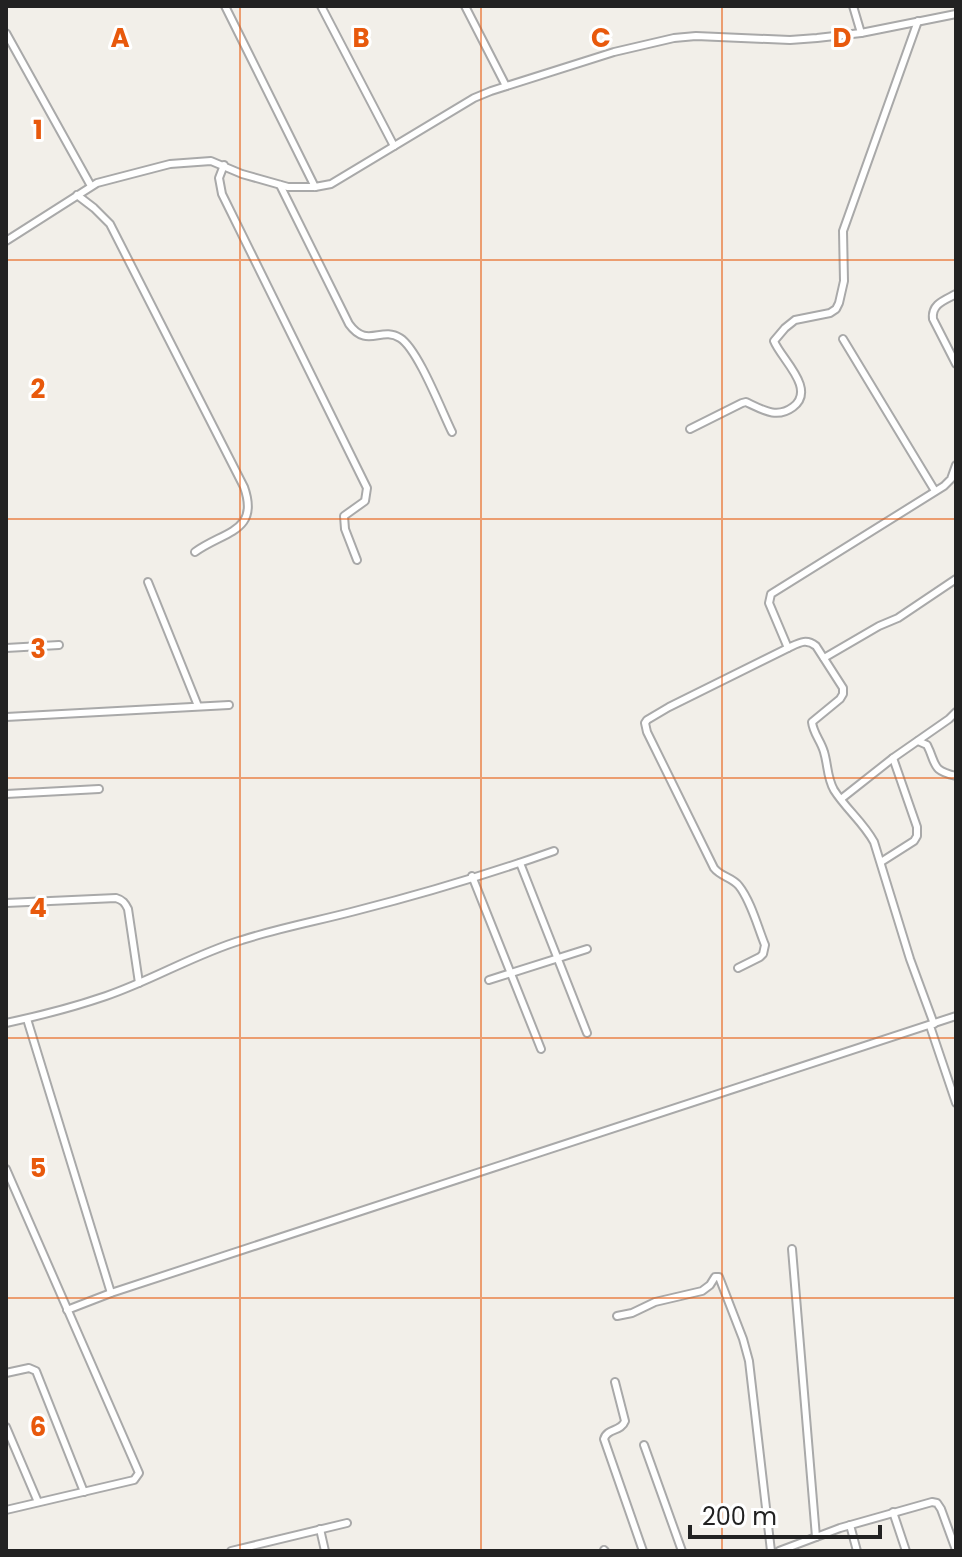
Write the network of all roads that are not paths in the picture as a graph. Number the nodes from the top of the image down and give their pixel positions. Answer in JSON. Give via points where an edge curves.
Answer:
{"nodes":[{"id":1,"x":225,"y":6,"type":"edge"},
{"id":2,"x":321,"y":6,"type":"edge"},
{"id":3,"x":465,"y":6,"type":"edge"},
{"id":4,"x":853,"y":6,"type":"edge"},
{"id":5,"x":956,"y":14,"type":"edge"},
{"id":6,"x":918,"y":21,"type":"junction"},
{"id":7,"x":861,"y":33,"type":"junction"},
{"id":8,"x":6,"y":35,"type":"edge"},
{"id":9,"x":506,"y":86,"type":"junction"},
{"id":10,"x":394,"y":146,"type":"junction"},
{"id":11,"x":224,"y":165,"type":"junction"},
{"id":12,"x":280,"y":185,"type":"junction"},
{"id":13,"x":91,"y":186,"type":"junction"},
{"id":14,"x":315,"y":187,"type":"junction"},
{"id":15,"x":77,"y":195,"type":"junction"},
{"id":16,"x":6,"y":241,"type":"edge"},
{"id":17,"x":956,"y":294,"type":"edge"},
{"id":18,"x":843,"y":339,"type":"dead end"},
{"id":19,"x":956,"y":364,"type":"edge"},
{"id":20,"x":690,"y":429,"type":"dead end"},
{"id":21,"x":452,"y":432,"type":"dead end"},
{"id":22,"x":956,"y":465,"type":"edge"},
{"id":23,"x":935,"y":491,"type":"junction"},
{"id":24,"x":195,"y":552,"type":"dead end"},
{"id":25,"x":357,"y":560,"type":"dead end"},
{"id":26,"x":956,"y":579,"type":"edge"},
{"id":27,"x":148,"y":582,"type":"dead end"},
{"id":28,"x":59,"y":645,"type":"dead end"},
{"id":29,"x":6,"y":648,"type":"edge"},
{"id":30,"x":788,"y":648,"type":"junction"},
{"id":31,"x":824,"y":658,"type":"junction"},
{"id":32,"x":229,"y":705,"type":"dead end"},
{"id":33,"x":198,"y":706,"type":"junction"},
{"id":34,"x":956,"y":712,"type":"edge"},
{"id":35,"x":6,"y":717,"type":"edge"},
{"id":36,"x":918,"y":741,"type":"junction"},
{"id":37,"x":893,"y":758,"type":"junction"},
{"id":38,"x":956,"y":776,"type":"edge"},
{"id":39,"x":99,"y":789,"type":"dead end"},
{"id":40,"x":6,"y":794,"type":"edge"},
{"id":41,"x":841,"y":799,"type":"junction"},
{"id":42,"x":554,"y":851,"type":"dead end"},
{"id":43,"x":881,"y":862,"type":"junction"},
{"id":44,"x":520,"y":863,"type":"junction"},
{"id":45,"x":472,"y":876,"type":"junction"},
{"id":46,"x":6,"y":903,"type":"edge"},
{"id":47,"x":587,"y":949,"type":"dead end"},
{"id":48,"x":557,"y":958,"type":"junction"},
{"id":49,"x":738,"y":968,"type":"dead end"},
{"id":50,"x":511,"y":973,"type":"junction"},
{"id":51,"x":489,"y":980,"type":"dead end"},
{"id":52,"x":139,"y":983,"type":"junction"},
{"id":53,"x":956,"y":1016,"type":"edge"},
{"id":54,"x":27,"y":1019,"type":"junction"},
{"id":55,"x":6,"y":1023,"type":"edge"},
{"id":56,"x":932,"y":1025,"type":"junction"},
{"id":57,"x":587,"y":1033,"type":"dead end"},
{"id":58,"x":541,"y":1049,"type":"dead end"},
{"id":59,"x":956,"y":1103,"type":"edge"},
{"id":60,"x":6,"y":1169,"type":"edge"},
{"id":61,"x":792,"y":1249,"type":"dead end"},
{"id":62,"x":111,"y":1293,"type":"junction"},
{"id":63,"x":67,"y":1310,"type":"junction"},
{"id":64,"x":617,"y":1316,"type":"dead end"},
{"id":65,"x":6,"y":1373,"type":"edge"},
{"id":66,"x":615,"y":1382,"type":"dead end"},
{"id":67,"x":6,"y":1427,"type":"edge"},
{"id":68,"x":644,"y":1445,"type":"dead end"},
{"id":69,"x":84,"y":1492,"type":"junction"},
{"id":70,"x":38,"y":1502,"type":"junction"},
{"id":71,"x":6,"y":1510,"type":"edge"},
{"id":72,"x":893,"y":1512,"type":"junction"},
{"id":73,"x":347,"y":1523,"type":"dead end"},
{"id":74,"x":850,"y":1525,"type":"junction"},
{"id":75,"x":320,"y":1529,"type":"junction"},
{"id":76,"x":816,"y":1537,"type":"junction"},
{"id":77,"x":266,"y":1547,"type":"edge"},
{"id":78,"x":956,"y":1550,"type":"edge"},
{"id":79,"x":231,"y":1551,"type":"edge"},
{"id":80,"x":325,"y":1551,"type":"edge"},
{"id":81,"x":643,"y":1551,"type":"edge"},
{"id":82,"x":682,"y":1551,"type":"edge"},
{"id":83,"x":771,"y":1551,"type":"edge"},
{"id":84,"x":779,"y":1551,"type":"edge"},
{"id":85,"x":857,"y":1551,"type":"edge"},
{"id":86,"x":906,"y":1551,"type":"edge"}],
"edges":[{"from":1,"to":14,"type":"street"},
{"from":2,"to":10,"type":"street"},
{"from":3,"to":9,"type":"street"},
{"from":4,"to":7,"type":"street"},
{"from":5,"to":6,"type":"street"},
{"from":6,"to":7,"type":"street"},
{"from":6,"to":20,"type":"street","via":[[843,231],[839,303],[830,313],[795,320],[774,341],[800,383],[802,397],[786,412],[774,414],[742,403]]},
{"from":7,"to":9,"type":"street","via":[[790,40],[674,38]]},
{"from":8,"to":13,"type":"street"},
{"from":9,"to":10,"type":"street","via":[[474,98]]},
{"from":10,"to":14,"type":"street","via":[[338,181]]},
{"from":11,"to":12,"type":"street"},
{"from":11,"to":13,"type":"street","via":[[204,160],[170,164]]},
{"from":11,"to":25,"type":"street","via":[[219,178],[222,194],[367,488],[365,501],[344,516]]},
{"from":12,"to":14,"type":"street"},
{"from":12,"to":21,"type":"street","via":[[349,324],[360,336],[391,335],[405,342]]},
{"from":13,"to":15,"type":"street"},
{"from":15,"to":16,"type":"street"},
{"from":15,"to":24,"type":"street","via":[[110,224],[248,498],[244,524]]},
{"from":17,"to":19,"type":"street","via":[[934,307],[932,314]]},
{"from":18,"to":23,"type":"street"},
{"from":22,"to":23,"type":"street","via":[[948,483]]},
{"from":23,"to":30,"type":"street","via":[[771,594],[769,603]]},
{"from":26,"to":31,"type":"street"},
{"from":27,"to":33,"type":"street"},
{"from":28,"to":29,"type":"street"},
{"from":30,"to":31,"type":"street","via":[[811,642]]},
{"from":30,"to":49,"type":"street","via":[[645,723],[714,868],[742,890],[765,945],[760,957]]},
{"from":31,"to":41,"type":"street","via":[[843,694],[811,724]]},
{"from":32,"to":33,"type":"street"},
{"from":33,"to":35,"type":"street"},
{"from":34,"to":36,"type":"street"},
{"from":36,"to":37,"type":"street"},
{"from":36,"to":38,"type":"street","via":[[927,745],[940,772]]},
{"from":37,"to":41,"type":"street"},
{"from":37,"to":43,"type":"street","via":[[917,836]]},
{"from":39,"to":40,"type":"street"},
{"from":41,"to":43,"type":"street","via":[[868,831]]},
{"from":42,"to":44,"type":"street"},
{"from":43,"to":56,"type":"street"},
{"from":44,"to":45,"type":"street"},
{"from":44,"to":48,"type":"street"},
{"from":45,"to":50,"type":"street"},
{"from":45,"to":52,"type":"street","via":[[241,940]]},
{"from":46,"to":52,"type":"street","via":[[121,900],[128,909]]},
{"from":47,"to":48,"type":"street"},
{"from":48,"to":50,"type":"street"},
{"from":48,"to":57,"type":"street"},
{"from":50,"to":51,"type":"street"},
{"from":50,"to":58,"type":"street"},
{"from":52,"to":54,"type":"street"},
{"from":53,"to":56,"type":"street"},
{"from":54,"to":55,"type":"street"},
{"from":54,"to":62,"type":"street"},
{"from":56,"to":59,"type":"street"},
{"from":56,"to":62,"type":"street"},
{"from":60,"to":63,"type":"street"},
{"from":61,"to":76,"type":"street"},
{"from":62,"to":63,"type":"street"},
{"from":63,"to":69,"type":"street","via":[[139,1473],[134,1480]]},
{"from":64,"to":83,"type":"street","via":[[702,1291],[719,1277],[749,1361]]},
{"from":65,"to":69,"type":"street","via":[[36,1371]]},
{"from":66,"to":81,"type":"street","via":[[625,1421],[604,1439]]},
{"from":67,"to":70,"type":"street"},
{"from":68,"to":82,"type":"street"},
{"from":69,"to":70,"type":"street"},
{"from":70,"to":71,"type":"street"},
{"from":72,"to":74,"type":"street"},
{"from":72,"to":78,"type":"street","via":[[937,1503]]},
{"from":72,"to":86,"type":"street"},
{"from":73,"to":75,"type":"street"},
{"from":74,"to":76,"type":"street"},
{"from":74,"to":85,"type":"street"},
{"from":75,"to":77,"type":"street"},
{"from":75,"to":80,"type":"street"},
{"from":76,"to":84,"type":"street"},
{"from":77,"to":79,"type":"street"}]}
